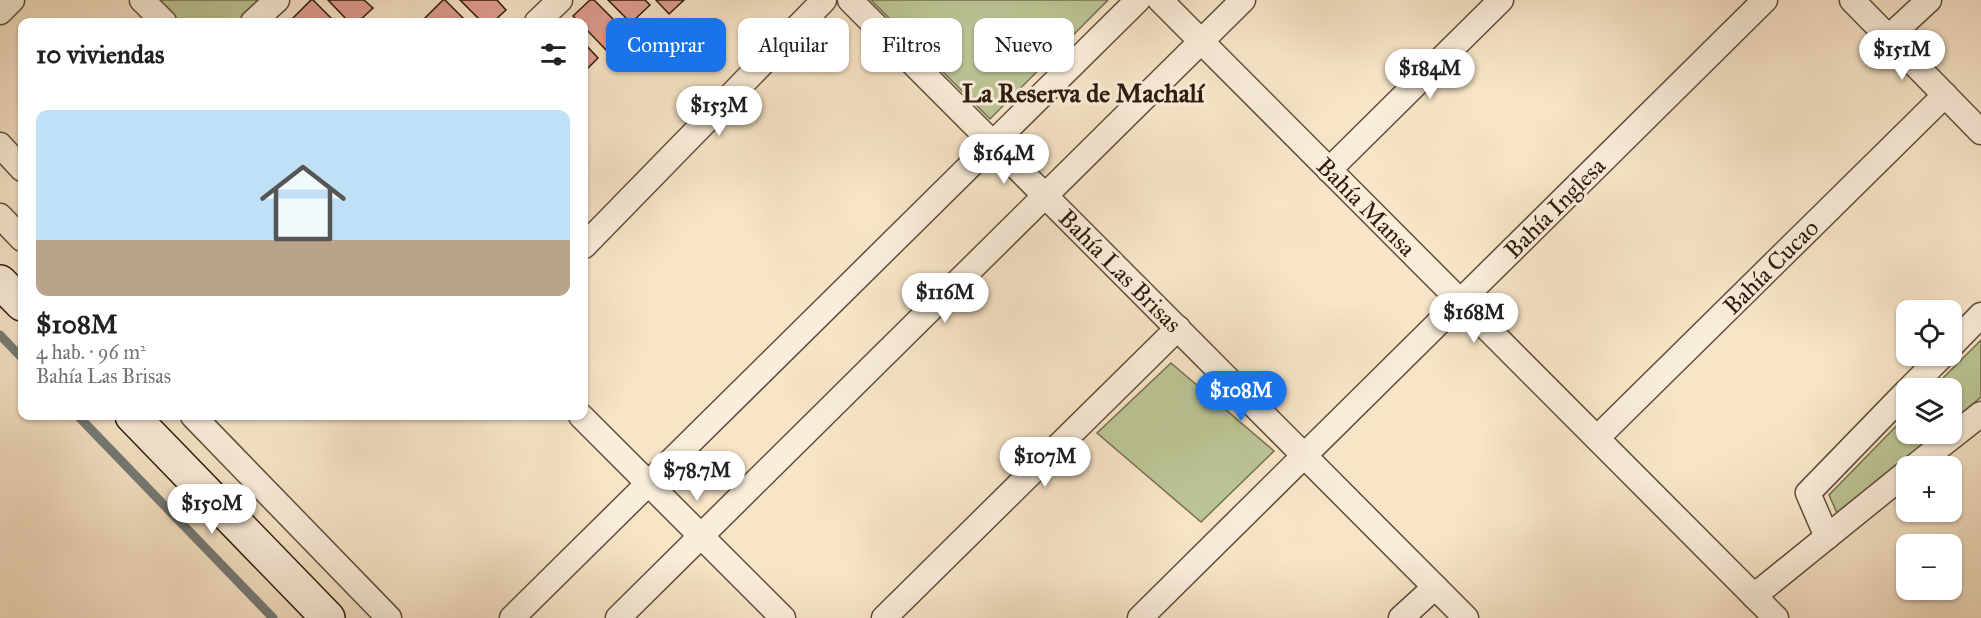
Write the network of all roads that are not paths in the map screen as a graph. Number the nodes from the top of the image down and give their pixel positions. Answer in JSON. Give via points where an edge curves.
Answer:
{"nodes":[{"id":1,"x":12,"y":0,"type":"edge"},
{"id":2,"x":142,"y":0,"type":"edge"},
{"id":3,"x":277,"y":0,"type":"edge"},
{"id":4,"x":560,"y":0,"type":"edge"},
{"id":5,"x":824,"y":0,"type":"edge"},
{"id":6,"x":850,"y":0,"type":"edge"},
{"id":7,"x":1138,"y":0,"type":"edge"},
{"id":8,"x":1160,"y":0,"type":"edge"},
{"id":9,"x":1243,"y":0,"type":"edge"},
{"id":10,"x":1501,"y":0,"type":"edge"},
{"id":11,"x":1765,"y":0,"type":"edge"},
{"id":12,"x":1852,"y":0,"type":"edge"},
{"id":13,"x":1929,"y":0,"type":"edge"},
{"id":14,"x":0,"y":12,"type":"edge"},
{"id":15,"x":160,"y":18,"type":"edge"},
{"id":16,"x":257,"y":18,"type":"edge"},
{"id":17,"x":541,"y":18,"type":"edge"},
{"id":18,"x":1889,"y":37,"type":"junction"},
{"id":19,"x":1202,"y":41,"type":"junction"},
{"id":20,"x":1945,"y":95,"type":"junction"},
{"id":21,"x":1981,"y":132,"type":"edge"},
{"id":22,"x":993,"y":144,"type":"junction"},
{"id":23,"x":0,"y":145,"type":"edge"},
{"id":24,"x":18,"y":165,"type":"edge"},
{"id":25,"x":1329,"y":170,"type":"junction"},
{"id":26,"x":1045,"y":196,"type":"junction"},
{"id":27,"x":0,"y":216,"type":"edge"},
{"id":28,"x":18,"y":235,"type":"edge"},
{"id":29,"x":588,"y":242,"type":"edge"},
{"id":30,"x":0,"y":282,"type":"edge"},
{"id":31,"x":18,"y":300,"type":"edge"},
{"id":32,"x":1460,"y":301,"type":"junction"},
{"id":33,"x":1981,"y":315,"type":"edge"},
{"id":34,"x":1178,"y":328,"type":"junction"},
{"id":35,"x":1962,"y":335,"type":"edge"},
{"id":36,"x":1932,"y":366,"type":"edge"},
{"id":37,"x":1920,"y":378,"type":"edge"},
{"id":38,"x":1896,"y":402,"type":"edge"},
{"id":39,"x":1981,"y":414,"type":"edge"},
{"id":40,"x":136,"y":420,"type":"edge"},
{"id":41,"x":197,"y":420,"type":"edge"},
{"id":42,"x":585,"y":420,"type":"edge"},
{"id":43,"x":1597,"y":438,"type":"junction"},
{"id":44,"x":1304,"y":456,"type":"junction"},
{"id":45,"x":1928,"y":456,"type":"edge"},
{"id":46,"x":1896,"y":481,"type":"edge"},
{"id":47,"x":648,"y":484,"type":"junction"},
{"id":48,"x":701,"y":536,"type":"junction"},
{"id":49,"x":1827,"y":537,"type":"junction"},
{"id":50,"x":1435,"y":586,"type":"junction"},
{"id":51,"x":1754,"y":596,"type":"junction"},
{"id":52,"x":328,"y":618,"type":"edge"},
{"id":53,"x":389,"y":618,"type":"edge"},
{"id":54,"x":512,"y":618,"type":"edge"},
{"id":55,"x":618,"y":618,"type":"edge"},
{"id":56,"x":783,"y":618,"type":"edge"},
{"id":57,"x":884,"y":618,"type":"edge"},
{"id":58,"x":1140,"y":618,"type":"edge"},
{"id":59,"x":1401,"y":618,"type":"edge"},
{"id":60,"x":1466,"y":618,"type":"edge"},
{"id":61,"x":1776,"y":618,"type":"edge"}],
"edges":[{"from":1,"to":14,"type":"street"},
{"from":2,"to":15,"type":"street"},
{"from":3,"to":16,"type":"street"},
{"from":4,"to":17,"type":"street"},
{"from":5,"to":29,"type":"street"},
{"from":6,"to":22,"type":"street","name":"Bahía Las Brisas"},
{"from":7,"to":22,"type":"street"},
{"from":8,"to":19,"type":"street","name":"Bahía Mansa"},
{"from":9,"to":19,"type":"street"},
{"from":10,"to":25,"type":"street"},
{"from":11,"to":32,"type":"street","name":"Bahía Inglesa"},
{"from":12,"to":18,"type":"street"},
{"from":13,"to":18,"type":"street"},
{"from":18,"to":20,"type":"street"},
{"from":19,"to":25,"type":"street","name":"Bahía Mansa"},
{"from":19,"to":26,"type":"street"},
{"from":20,"to":21,"type":"street"},
{"from":20,"to":43,"type":"street","name":"Bahía Cucao"},
{"from":22,"to":26,"type":"street","name":"Bahía Las Brisas"},
{"from":22,"to":47,"type":"street"},
{"from":23,"to":24,"type":"street"},
{"from":25,"to":32,"type":"street","name":"Bahía Mansa"},
{"from":26,"to":34,"type":"street","name":"Bahía Las Brisas"},
{"from":26,"to":48,"type":"street"},
{"from":27,"to":28,"type":"street"},
{"from":30,"to":31,"type":"main road"},
{"from":32,"to":43,"type":"street","name":"Bahía Mansa"},
{"from":32,"to":44,"type":"street","name":"Bahía Inglesa"},
{"from":33,"to":35,"type":"street"},
{"from":34,"to":44,"type":"street","name":"Bahía Las Brisas"},
{"from":34,"to":57,"type":"street"},
{"from":36,"to":37,"type":"street"},
{"from":38,"to":49,"type":"street","via":[[1808,493]]},
{"from":39,"to":45,"type":"street"},
{"from":40,"to":52,"type":"main road"},
{"from":41,"to":53,"type":"street"},
{"from":42,"to":47,"type":"street"},
{"from":43,"to":51,"type":"street","name":"Bahía Mansa"},
{"from":44,"to":50,"type":"street","name":"Bahía Las Brisas"},
{"from":44,"to":58,"type":"street","name":"Bahía Inglesa"},
{"from":46,"to":49,"type":"street"},
{"from":47,"to":48,"type":"street"},
{"from":47,"to":54,"type":"street"},
{"from":48,"to":55,"type":"street"},
{"from":48,"to":56,"type":"street"},
{"from":49,"to":51,"type":"street"},
{"from":50,"to":59,"type":"street"},
{"from":50,"to":60,"type":"street","name":"Bahía Las Brisas"},
{"from":51,"to":61,"type":"street","name":"Bahía Mansa"}]}
